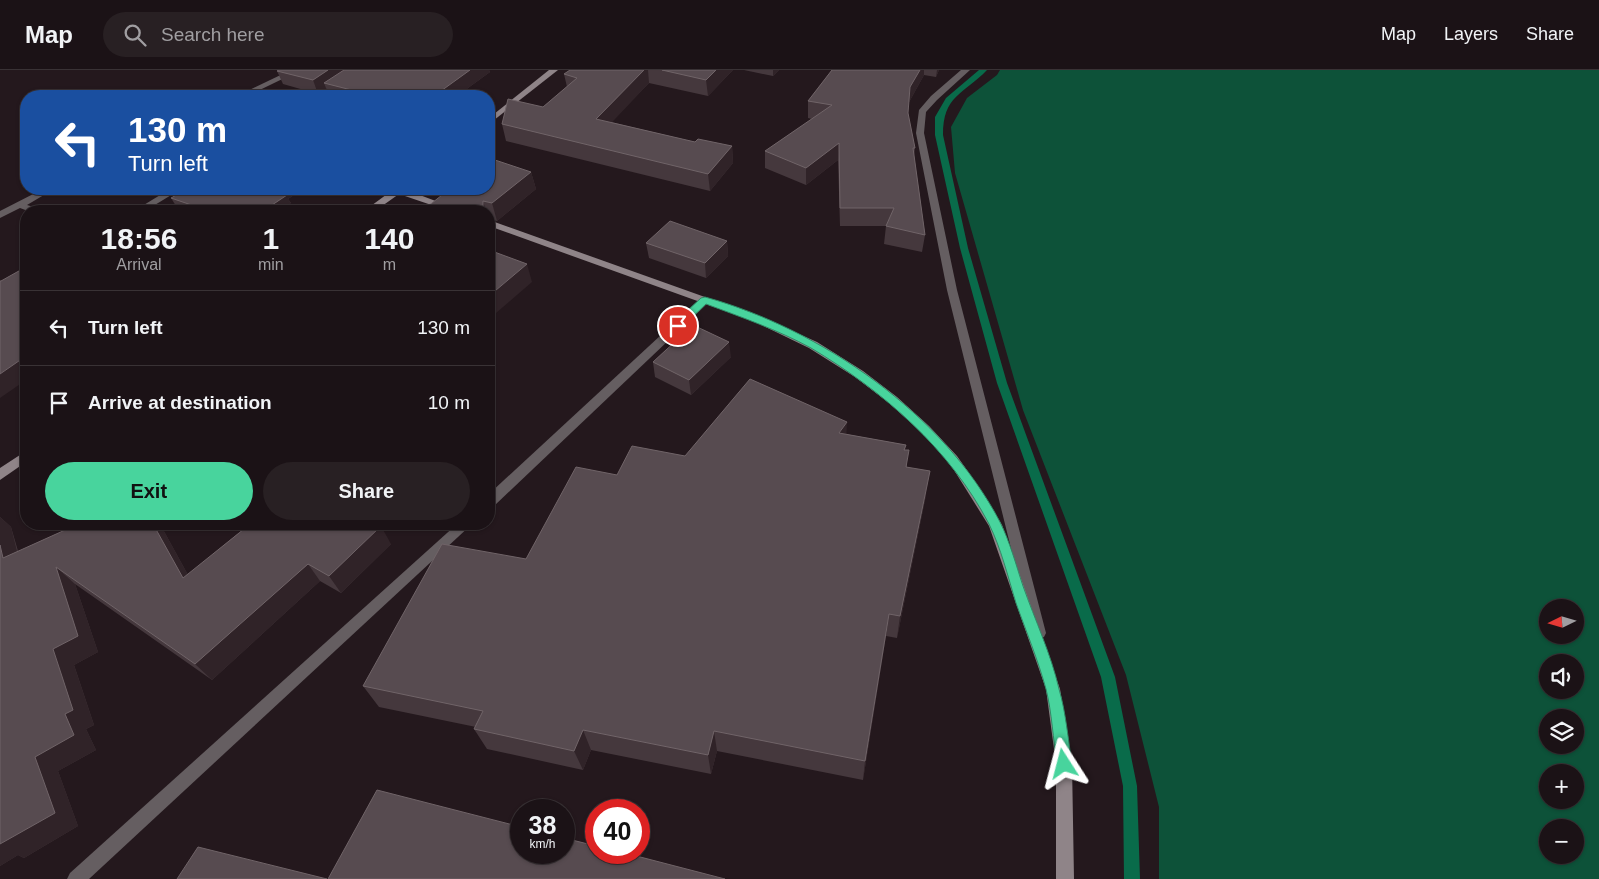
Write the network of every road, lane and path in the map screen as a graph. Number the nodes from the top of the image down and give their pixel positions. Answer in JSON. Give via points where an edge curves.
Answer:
{"nodes":[{"id":1,"x":297,"y":70,"type":"edge"},
{"id":2,"x":362,"y":70,"type":"edge"},
{"id":3,"x":554,"y":70,"type":"edge"},
{"id":4,"x":966,"y":70,"type":"edge"},
{"id":5,"x":254,"y":90,"type":"edge"},
{"id":6,"x":331,"y":90,"type":"edge"},
{"id":7,"x":495,"y":117,"type":"edge"},
{"id":8,"x":38,"y":195,"type":"edge"},
{"id":9,"x":166,"y":195,"type":"edge"},
{"id":10,"x":390,"y":195,"type":"edge"},
{"id":11,"x":413,"y":195,"type":"edge"},
{"id":12,"x":19,"y":205,"type":"joint"},
{"id":13,"x":149,"y":205,"type":"edge"},
{"id":14,"x":377,"y":205,"type":"edge"},
{"id":15,"x":441,"y":205,"type":"edge"},
{"id":16,"x":0,"y":215,"type":"edge"},
{"id":17,"x":495,"y":225,"type":"edge"},
{"id":18,"x":705,"y":300,"type":"junction"},
{"id":19,"x":20,"y":460,"type":"edge"},
{"id":20,"x":0,"y":474,"type":"edge"},
{"id":21,"x":495,"y":496,"type":"edge"},
{"id":22,"x":458,"y":530,"type":"edge"},
{"id":23,"x":1053,"y":689,"type":"junction"},
{"id":24,"x":76,"y":879,"type":"edge"},
{"id":25,"x":1065,"y":879,"type":"edge"}],
"edges":[{"from":1,"to":5,"type":"street"},
{"from":2,"to":6,"type":"street"},
{"from":3,"to":7,"type":"street"},
{"from":4,"to":23,"type":"street","via":[[922,112],[920,133],[952,290]]},
{"from":8,"to":12,"type":"street"},
{"from":9,"to":13,"type":"street"},
{"from":10,"to":14,"type":"street"},
{"from":11,"to":15,"type":"street"},
{"from":12,"to":16,"type":"street"},
{"from":17,"to":18,"type":"street"},
{"from":18,"to":21,"type":"street"},
{"from":18,"to":23,"type":"street","via":[[813,345],[859,374],[905,412],[952,459],[995,524]]},
{"from":19,"to":20,"type":"street"},
{"from":22,"to":24,"type":"street"},
{"from":23,"to":25,"type":"street","via":[[1064,764]]}]}
